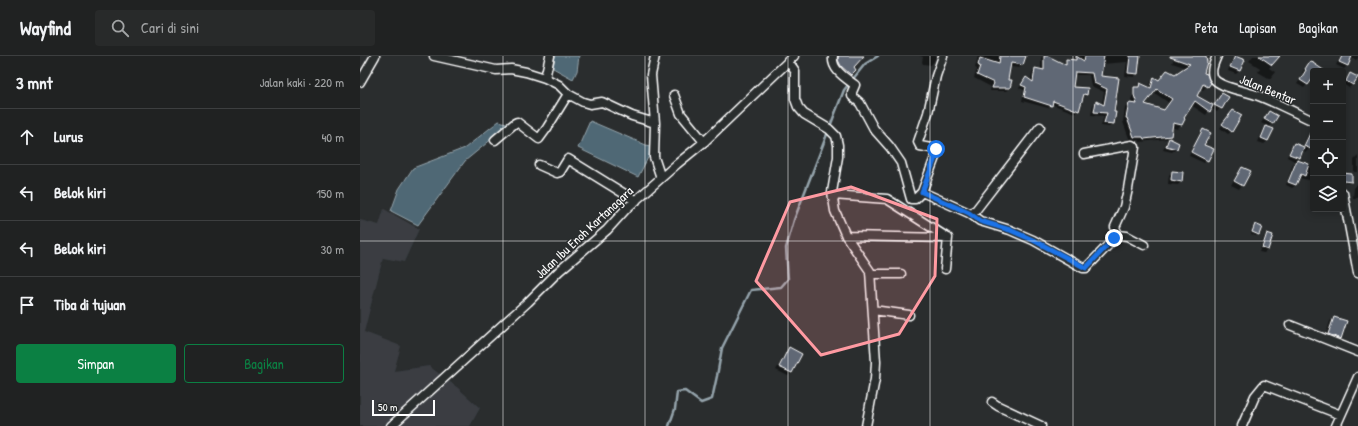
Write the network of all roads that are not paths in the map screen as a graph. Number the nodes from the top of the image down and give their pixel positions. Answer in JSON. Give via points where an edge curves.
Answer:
{"nodes":[{"id":1,"x":375,"y":56,"type":"edge"},
{"id":2,"x":434,"y":56,"type":"edge"},
{"id":3,"x":550,"y":56,"type":"edge"},
{"id":4,"x":655,"y":56,"type":"edge"},
{"id":5,"x":833,"y":56,"type":"edge"},
{"id":6,"x":943,"y":56,"type":"edge"},
{"id":7,"x":1217,"y":56,"type":"edge"},
{"id":8,"x":791,"y":59,"type":"edge"},
{"id":9,"x":545,"y":78,"type":"junction"},
{"id":10,"x":360,"y":82,"type":"edge"},
{"id":11,"x":568,"y":94,"type":"junction"},
{"id":12,"x":674,"y":95,"type":"dead end"},
{"id":13,"x":1310,"y":120,"type":"edge"},
{"id":14,"x":655,"y":123,"type":"junction"},
{"id":15,"x":1040,"y":127,"type":"dead end"},
{"id":16,"x":495,"y":140,"type":"dead end"},
{"id":17,"x":704,"y":142,"type":"junction"},
{"id":18,"x":1084,"y":154,"type":"dead end"},
{"id":19,"x":539,"y":165,"type":"dead end"},
{"id":20,"x":661,"y":178,"type":"junction"},
{"id":21,"x":922,"y":192,"type":"junction"},
{"id":22,"x":833,"y":195,"type":"junction"},
{"id":23,"x":636,"y":201,"type":"junction"},
{"id":24,"x":1346,"y":209,"type":"edge"},
{"id":25,"x":972,"y":215,"type":"junction"},
{"id":26,"x":1118,"y":235,"type":"junction"},
{"id":27,"x":846,"y":236,"type":"junction"},
{"id":28,"x":948,"y":238,"type":"junction"},
{"id":29,"x":1144,"y":245,"type":"dead end"},
{"id":30,"x":945,"y":270,"type":"dead end"},
{"id":31,"x":1358,"y":273,"type":"edge"},
{"id":32,"x":870,"y":274,"type":"junction"},
{"id":33,"x":901,"y":274,"type":"dead end"},
{"id":34,"x":873,"y":310,"type":"junction"},
{"id":35,"x":909,"y":315,"type":"dead end"},
{"id":36,"x":1290,"y":325,"type":"dead end"},
{"id":37,"x":1358,"y":352,"type":"edge"},
{"id":38,"x":1358,"y":377,"type":"edge"},
{"id":39,"x":992,"y":402,"type":"dead end"},
{"id":40,"x":1341,"y":415,"type":"junction"},
{"id":41,"x":391,"y":426,"type":"edge"},
{"id":42,"x":866,"y":426,"type":"edge"},
{"id":43,"x":1041,"y":426,"type":"edge"},
{"id":44,"x":1242,"y":426,"type":"edge"},
{"id":45,"x":1336,"y":426,"type":"edge"}],
"edges":[{"from":1,"to":10,"type":"street"},
{"from":2,"to":9,"type":"street","via":[[496,70],[511,69]]},
{"from":3,"to":9,"type":"street"},
{"from":4,"to":14,"type":"street","via":[[651,75]]},
{"from":5,"to":21,"type":"street","via":[[836,69],[855,85],[852,96],[860,103],[874,129],[900,163],[910,197],[915,199]]},
{"from":6,"to":21,"type":"street","via":[[918,142],[920,146],[936,149],[937,152]]},
{"from":7,"to":13,"type":"street","name":"Jalan Bentar","via":[[1212,70],[1215,80],[1255,94]]},
{"from":8,"to":17,"type":"street","name":"Jalan Ibu Enoh Kartanagara"},
{"from":8,"to":22,"type":"street","via":[[795,71],[798,107],[836,136],[838,145]]},
{"from":9,"to":11,"type":"street","via":[[559,85]]},
{"from":11,"to":14,"type":"street","via":[[590,104],[602,102]]},
{"from":11,"to":16,"type":"street","via":[[539,139],[517,122]]},
{"from":12,"to":17,"type":"street","via":[[682,114]]},
{"from":14,"to":20,"type":"street","via":[[654,156]]},
{"from":15,"to":25,"type":"street"},
{"from":17,"to":20,"type":"street","name":"Jalan Ibu Enoh Kartanagara"},
{"from":18,"to":26,"type":"street","via":[[1132,145],[1135,147],[1124,208],[1116,226]]},
{"from":19,"to":23,"type":"street","via":[[557,173],[568,158]]},
{"from":20,"to":23,"type":"street","name":"Jalan Ibu Enoh Kartanagara"},
{"from":21,"to":25,"type":"street"},
{"from":22,"to":27,"type":"street","via":[[835,211]]},
{"from":22,"to":28,"type":"street","via":[[887,199]]},
{"from":23,"to":41,"type":"street","name":"Jalan Ibu Enoh Kartanagara"},
{"from":24,"to":31,"type":"street"},
{"from":25,"to":26,"type":"street","via":[[983,223],[1010,230],[1033,240],[1086,268]]},
{"from":26,"to":29,"type":"street","via":[[1127,236]]},
{"from":27,"to":28,"type":"street"},
{"from":27,"to":32,"type":"street"},
{"from":28,"to":30,"type":"street"},
{"from":32,"to":33,"type":"street"},
{"from":32,"to":34,"type":"street"},
{"from":34,"to":35,"type":"street"},
{"from":34,"to":42,"type":"street","via":[[875,379]]},
{"from":36,"to":37,"type":"street"},
{"from":38,"to":40,"type":"street"},
{"from":39,"to":43,"type":"street"},
{"from":40,"to":44,"type":"street","via":[[1264,385],[1255,396]]},
{"from":40,"to":45,"type":"street"}]}
